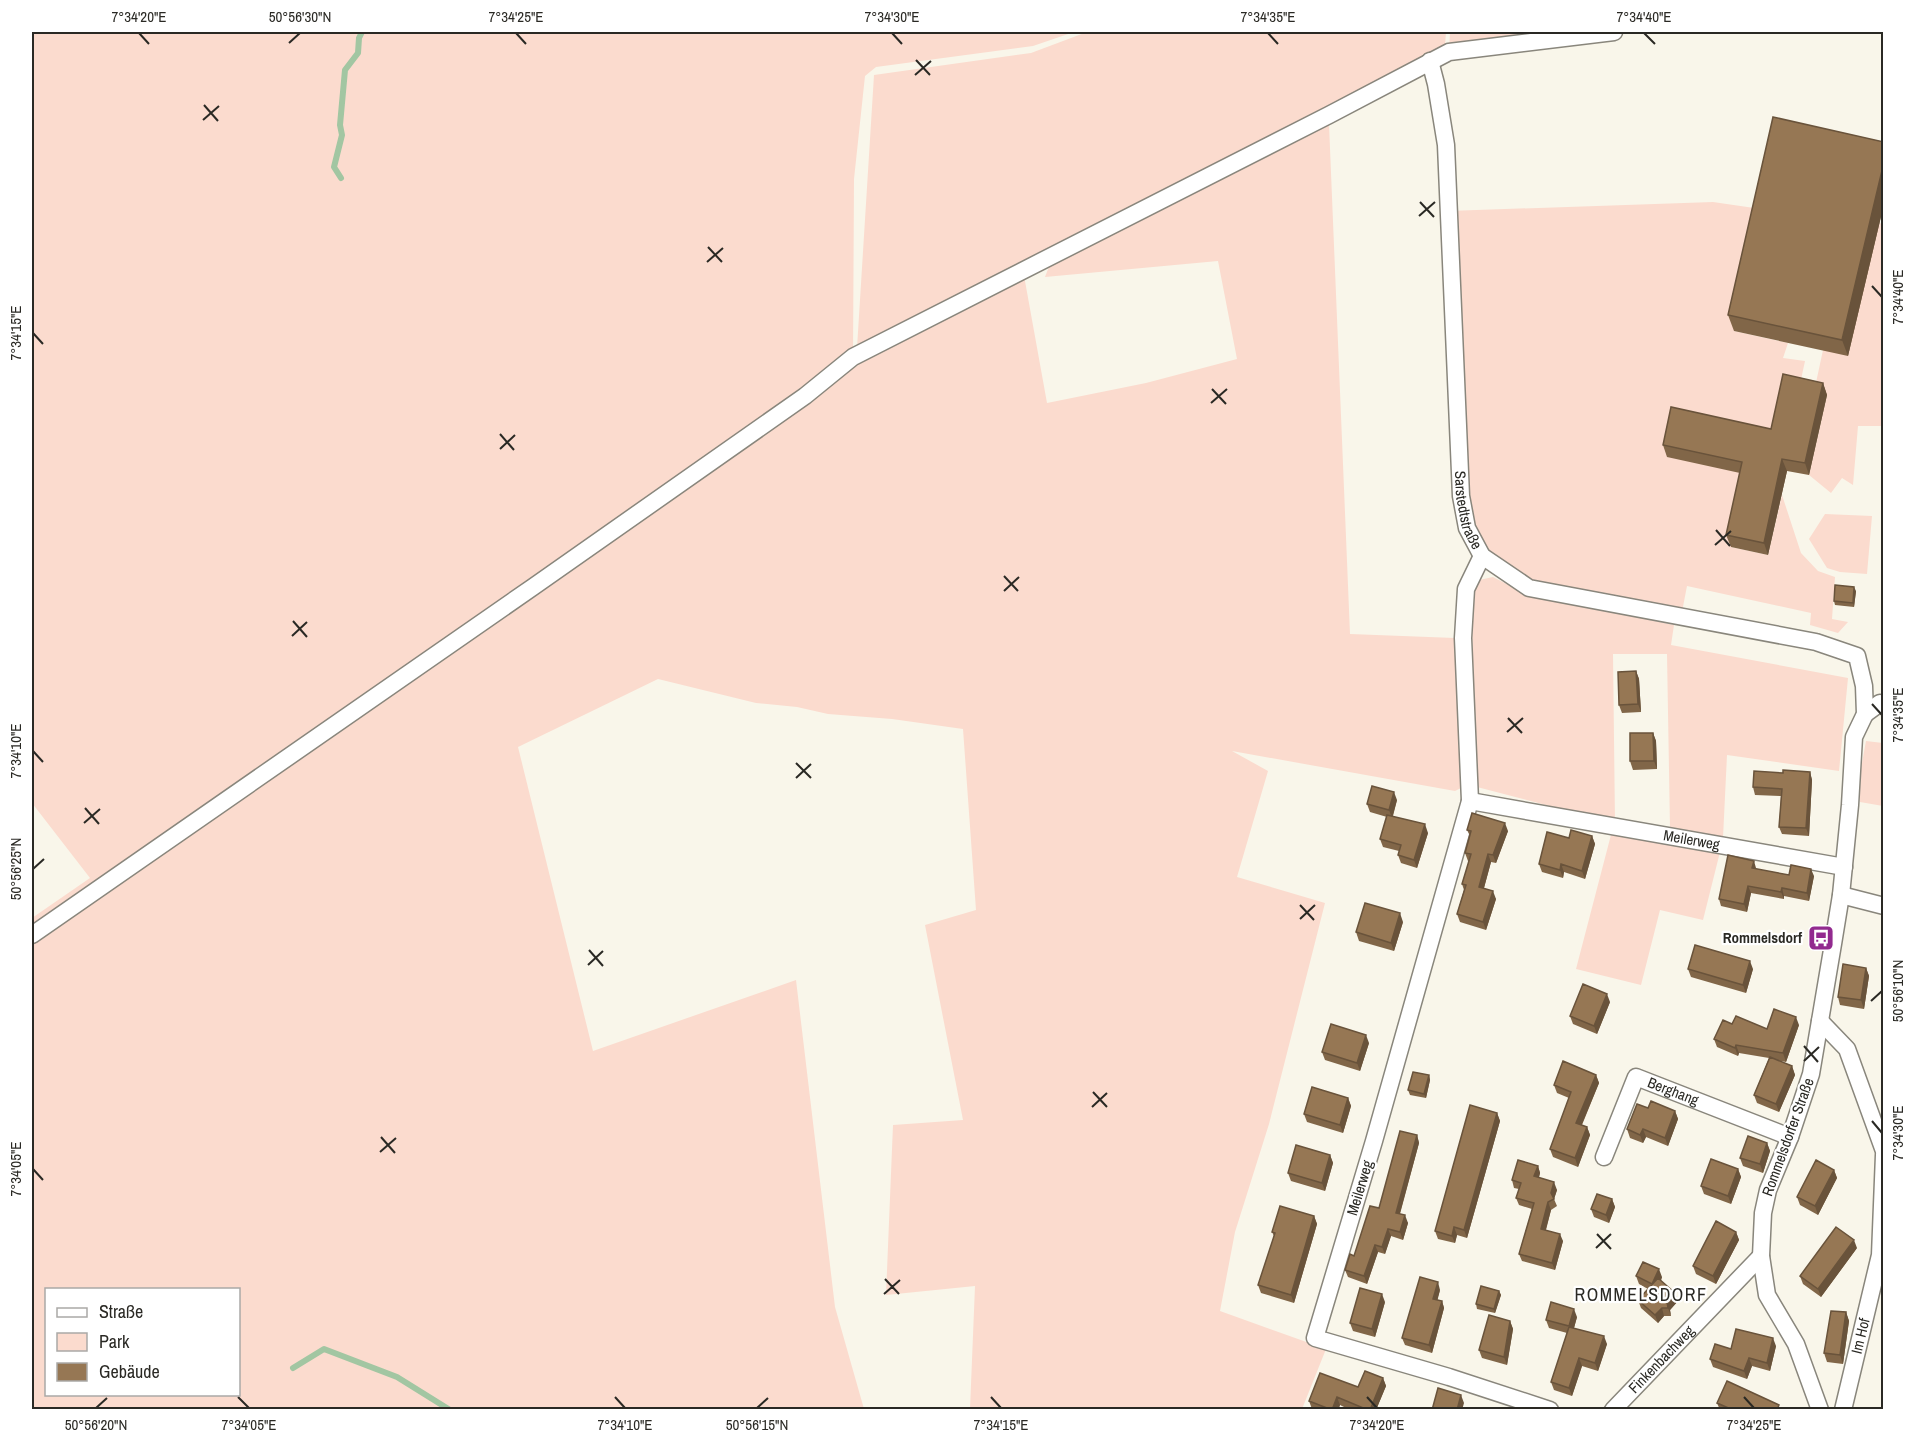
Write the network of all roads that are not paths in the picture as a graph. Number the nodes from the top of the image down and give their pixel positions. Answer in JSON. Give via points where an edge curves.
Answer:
{"nodes":[{"id":1,"x":1614,"y":32,"type":"edge"},
{"id":2,"x":1430,"y":62,"type":"junction"},
{"id":3,"x":1482,"y":556,"type":"junction"},
{"id":4,"x":1884,"y":704,"type":"edge"},
{"id":5,"x":1865,"y":714,"type":"junction"},
{"id":6,"x":1470,"y":801,"type":"junction"},
{"id":7,"x":1844,"y":867,"type":"junction"},
{"id":8,"x":1841,"y":895,"type":"junction"},
{"id":9,"x":1884,"y":906,"type":"edge"},
{"id":10,"x":32,"y":935,"type":"edge"},
{"id":11,"x":1820,"y":1021,"type":"junction"},
{"id":12,"x":1790,"y":1137,"type":"junction"},
{"id":13,"x":1884,"y":1153,"type":"edge"},
{"id":14,"x":1604,"y":1157,"type":"dead end"},
{"id":15,"x":1761,"y":1256,"type":"junction"},
{"id":16,"x":1550,"y":1410,"type":"edge"},
{"id":17,"x":1613,"y":1410,"type":"edge"},
{"id":18,"x":1820,"y":1410,"type":"edge"},
{"id":19,"x":1844,"y":1410,"type":"edge"}],
"edges":[{"from":1,"to":2,"type":"street","via":[[1449,52]]},
{"from":2,"to":3,"type":"street","name":"Sarstedtstraße","via":[[1446,145],[1461,496],[1467,528]]},
{"from":2,"to":10,"type":"street","via":[[853,357],[805,396]]},
{"from":3,"to":5,"type":"street","name":"Sarstedtstraße","via":[[1529,588],[1816,642],[1857,656]]},
{"from":3,"to":6,"type":"street","name":"Meilerweg","via":[[1466,589],[1463,638]]},
{"from":4,"to":5,"type":"street"},
{"from":5,"to":7,"type":"street","name":"Rommelsdorfer Straße","via":[[1854,736]]},
{"from":6,"to":7,"type":"street","name":"Meilerweg"},
{"from":6,"to":16,"type":"street","name":"Meilerweg","via":[[1315,1338]]},
{"from":7,"to":8,"type":"street","name":"Rommelsdorfer Straße"},
{"from":8,"to":9,"type":"street"},
{"from":8,"to":11,"type":"street","name":"Rommelsdorfer Straße"},
{"from":11,"to":12,"type":"street","name":"Rommelsdorfer Straße","via":[[1811,1074]]},
{"from":11,"to":13,"type":"street","name":"Im Hof","via":[[1847,1049]]},
{"from":12,"to":14,"type":"street","name":"Berghang","via":[[1636,1077]]},
{"from":12,"to":15,"type":"street","name":"Rommelsdorfer Straße","via":[[1768,1190]]},
{"from":13,"to":19,"type":"street","name":"Im Hof","via":[[1880,1255]]},
{"from":15,"to":17,"type":"street","name":"Finkenbachweg"},
{"from":15,"to":18,"type":"street","name":"Rommelsdorfer Straße","via":[[1767,1295],[1796,1344]]}]}
